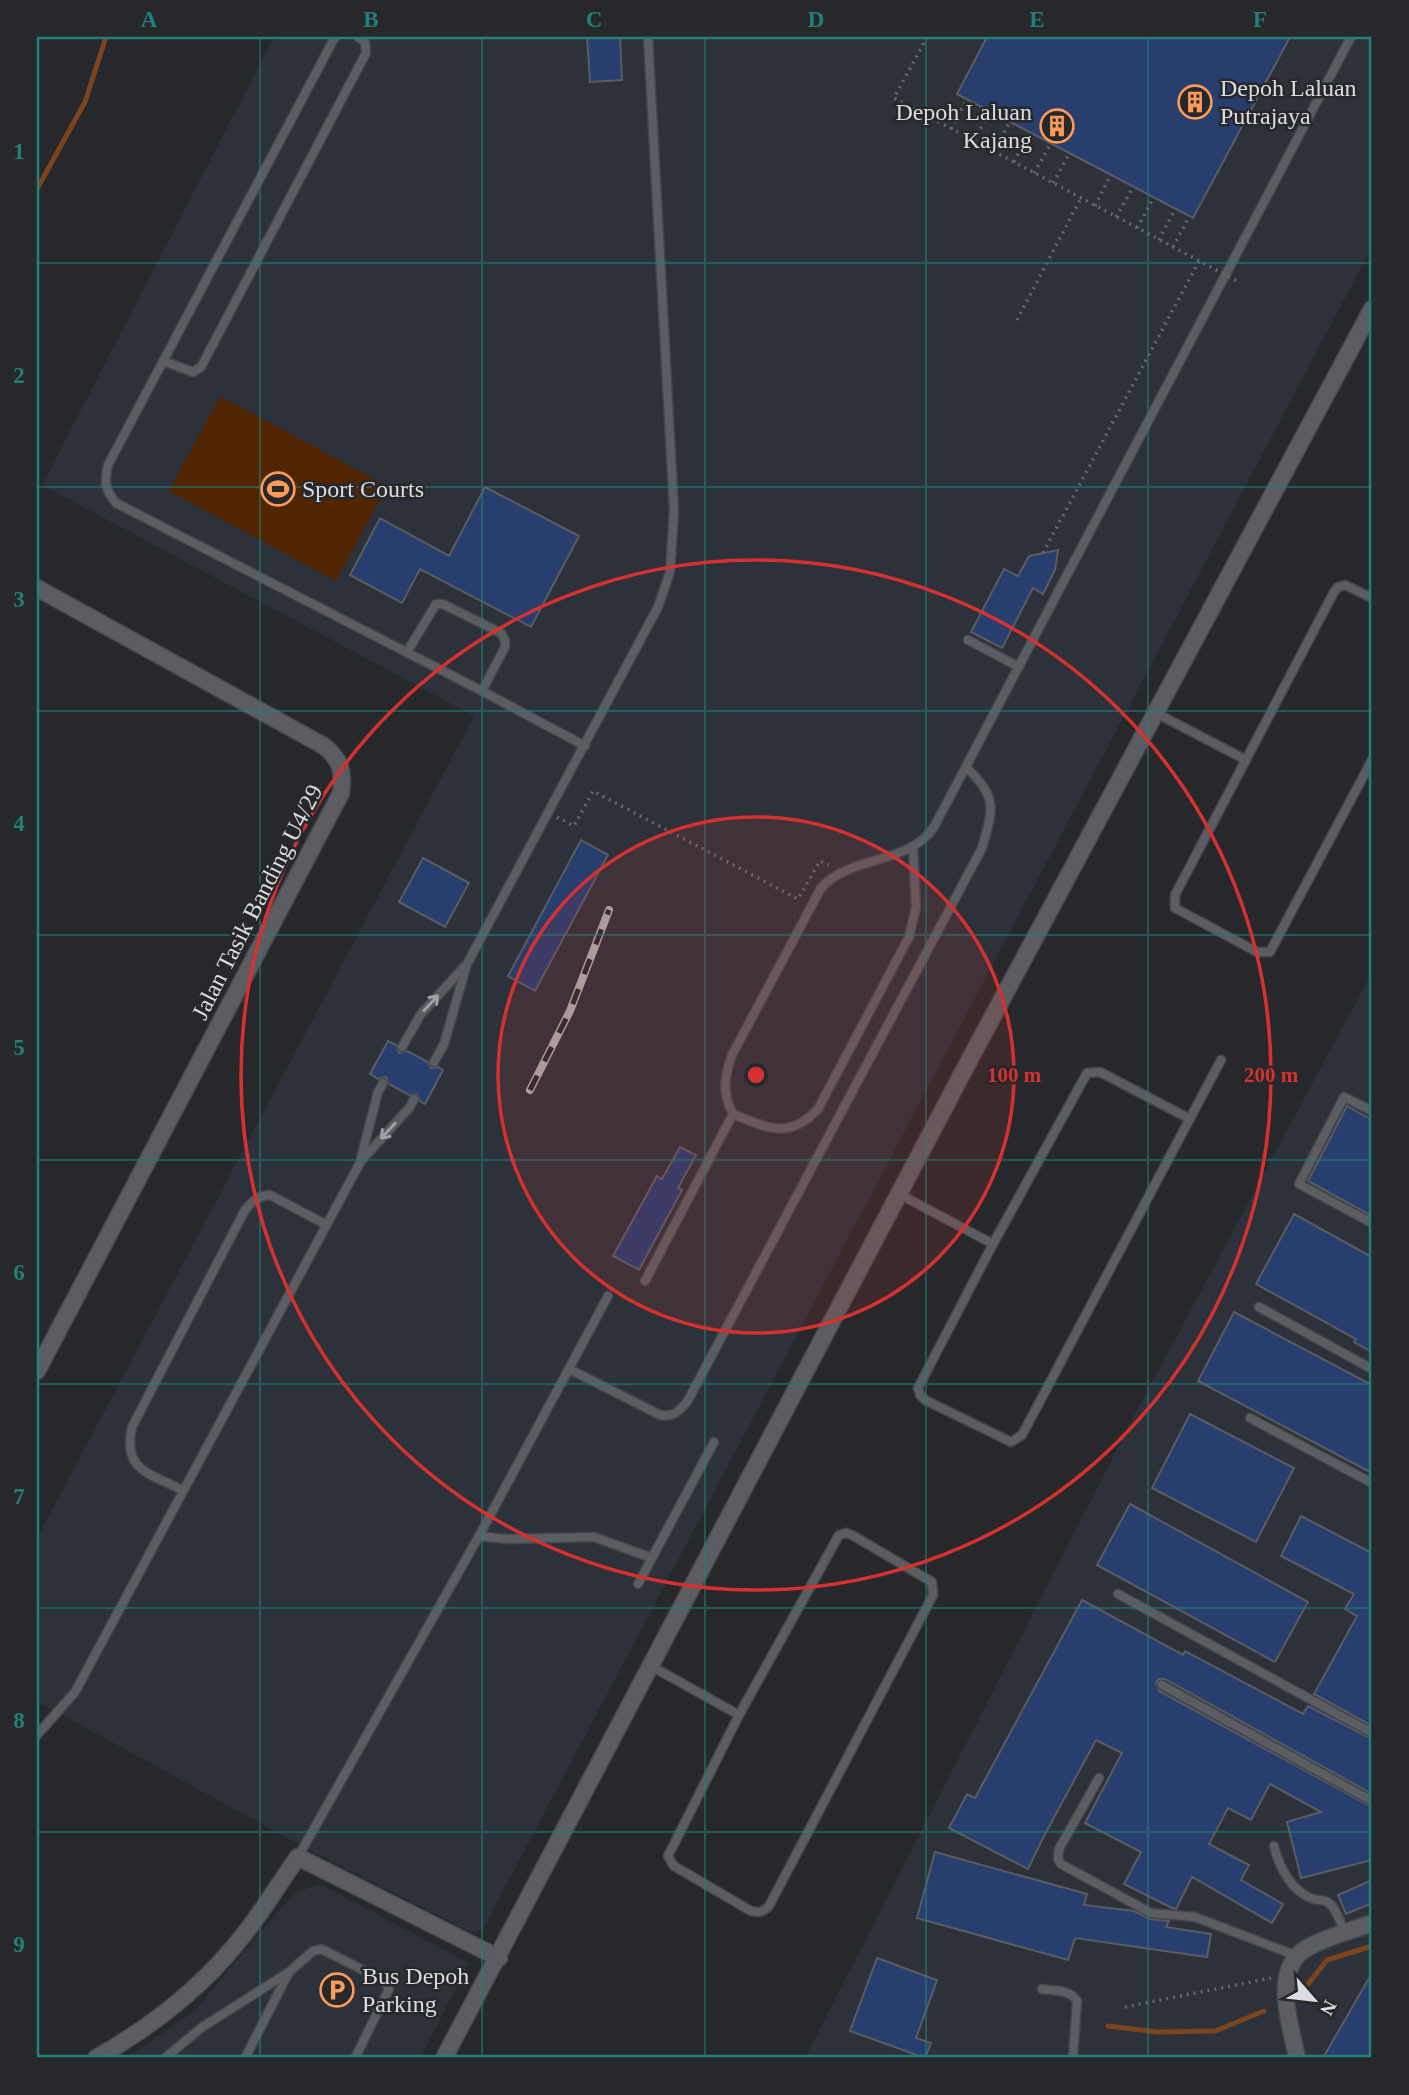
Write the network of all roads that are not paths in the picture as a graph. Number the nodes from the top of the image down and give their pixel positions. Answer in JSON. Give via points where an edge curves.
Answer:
{"nodes":[{"id":1,"x":335,"y":37,"type":"edge"},
{"id":2,"x":358,"y":37,"type":"edge"},
{"id":3,"x":648,"y":37,"type":"edge"},
{"id":4,"x":1351,"y":37,"type":"edge"},
{"id":5,"x":1372,"y":309,"type":"edge"},
{"id":6,"x":163,"y":361,"type":"junction"},
{"id":7,"x":37,"y":588,"type":"edge"},
{"id":8,"x":1372,"y":598,"type":"edge"},
{"id":9,"x":968,"y":640,"type":"dead end"},
{"id":10,"x":407,"y":652,"type":"junction"},
{"id":11,"x":1019,"y":667,"type":"junction"},
{"id":12,"x":482,"y":691,"type":"junction"},
{"id":13,"x":1156,"y":713,"type":"junction"},
{"id":14,"x":585,"y":746,"type":"junction"},
{"id":15,"x":1246,"y":760,"type":"junction"},
{"id":16,"x":1372,"y":760,"type":"edge"},
{"id":17,"x":966,"y":766,"type":"junction"},
{"id":18,"x":913,"y":847,"type":"junction"},
{"id":19,"x":467,"y":964,"type":"junction"},
{"id":20,"x":402,"y":1048,"type":"dead end"},
{"id":21,"x":1221,"y":1060,"type":"dead end"},
{"id":22,"x":434,"y":1062,"type":"dead end"},
{"id":23,"x":383,"y":1083,"type":"dead end"},
{"id":24,"x":414,"y":1099,"type":"dead end"},
{"id":25,"x":1372,"y":1111,"type":"edge"},
{"id":26,"x":733,"y":1114,"type":"junction"},
{"id":27,"x":1190,"y":1119,"type":"junction"},
{"id":28,"x":361,"y":1161,"type":"junction"},
{"id":29,"x":899,"y":1194,"type":"junction"},
{"id":30,"x":1372,"y":1223,"type":"edge"},
{"id":31,"x":325,"y":1224,"type":"junction"},
{"id":32,"x":993,"y":1244,"type":"junction"},
{"id":33,"x":645,"y":1281,"type":"dead end"},
{"id":34,"x":608,"y":1296,"type":"dead end"},
{"id":35,"x":1259,"y":1307,"type":"dead end"},
{"id":36,"x":569,"y":1369,"type":"junction"},
{"id":37,"x":1372,"y":1369,"type":"edge"},
{"id":38,"x":37,"y":1371,"type":"edge"},
{"id":39,"x":1250,"y":1418,"type":"dead end"},
{"id":40,"x":714,"y":1442,"type":"dead end"},
{"id":41,"x":1372,"y":1483,"type":"edge"},
{"id":42,"x":183,"y":1490,"type":"junction"},
{"id":43,"x":479,"y":1536,"type":"junction"},
{"id":44,"x":652,"y":1558,"type":"junction"},
{"id":45,"x":638,"y":1584,"type":"dead end"},
{"id":46,"x":1118,"y":1594,"type":"dead end"},
{"id":47,"x":651,"y":1666,"type":"junction"},
{"id":48,"x":1162,"y":1685,"type":"dead end"},
{"id":49,"x":739,"y":1715,"type":"junction"},
{"id":50,"x":1372,"y":1733,"type":"edge"},
{"id":51,"x":37,"y":1735,"type":"edge"},
{"id":52,"x":1099,"y":1778,"type":"dead end"},
{"id":53,"x":1372,"y":1801,"type":"edge"},
{"id":54,"x":1275,"y":1846,"type":"dead end"},
{"id":55,"x":298,"y":1857,"type":"junction"},
{"id":56,"x":1372,"y":1923,"type":"edge"},
{"id":57,"x":1345,"y":1933,"type":"junction"},
{"id":58,"x":1297,"y":1956,"type":"junction"},
{"id":59,"x":499,"y":1958,"type":"junction"},
{"id":60,"x":289,"y":1972,"type":"junction"},
{"id":61,"x":1042,"y":1989,"type":"dead end"},
{"id":62,"x":96,"y":2058,"type":"edge"},
{"id":63,"x":164,"y":2058,"type":"edge"},
{"id":64,"x":245,"y":2058,"type":"edge"},
{"id":65,"x":355,"y":2058,"type":"edge"},
{"id":66,"x":444,"y":2058,"type":"edge"},
{"id":67,"x":1073,"y":2058,"type":"edge"},
{"id":68,"x":1297,"y":2058,"type":"edge"}],
"edges":[{"from":1,"to":6,"type":"lane"},
{"from":2,"to":6,"type":"lane","via":[[365,42],[366,53],[201,367],[193,372]]},
{"from":3,"to":14,"type":"lane","via":[[674,539],[670,572],[657,607]]},
{"from":4,"to":11,"type":"lane"},
{"from":5,"to":13,"type":"street"},
{"from":6,"to":10,"type":"lane","via":[[108,465],[105,487],[116,503]]},
{"from":7,"to":38,"type":"street","name":"Jalan Tasik Banding U4/29","via":[[324,746],[336,755],[343,779],[341,793]]},
{"from":8,"to":15,"type":"lane","via":[[1345,585],[1334,592]]},
{"from":9,"to":11,"type":"lane"},
{"from":10,"to":12,"type":"lane"},
{"from":10,"to":12,"type":"lane","via":[[436,604],[501,633],[505,647]]},
{"from":11,"to":17,"type":"lane"},
{"from":12,"to":14,"type":"lane"},
{"from":13,"to":15,"type":"lane"},
{"from":13,"to":29,"type":"street"},
{"from":14,"to":19,"type":"lane"},
{"from":15,"to":16,"type":"lane","via":[[1173,901],[1180,912],[1264,954],[1274,947]]},
{"from":17,"to":18,"type":"lane","via":[[928,837]]},
{"from":17,"to":36,"type":"lane","via":[[985,785],[991,802],[982,848],[687,1402],[677,1413],[660,1415]]},
{"from":18,"to":26,"type":"lane","via":[[834,876],[821,888],[732,1055],[724,1091]]},
{"from":18,"to":26,"type":"lane","via":[[916,907],[909,937],[818,1109],[806,1122],[778,1130]]},
{"from":20,"to":19,"type":"lane","one_way":true,"via":[[421,1014]]},
{"from":19,"to":22,"type":"lane","via":[[444,1044]]},
{"from":21,"to":27,"type":"lane"},
{"from":23,"to":28,"type":"lane"},
{"from":24,"to":28,"type":"lane","one_way":true},
{"from":25,"to":30,"type":"lane","via":[[1344,1097],[1299,1184]]},
{"from":26,"to":33,"type":"lane"},
{"from":27,"to":32,"type":"lane","via":[[1100,1072],[1087,1073]]},
{"from":27,"to":32,"type":"lane","via":[[1022,1435],[1011,1442],[925,1400],[918,1388]]},
{"from":28,"to":31,"type":"lane"},
{"from":29,"to":32,"type":"lane"},
{"from":29,"to":47,"type":"street"},
{"from":31,"to":42,"type":"lane"},
{"from":31,"to":42,"type":"lane","via":[[270,1195],[253,1200],[245,1210],[132,1427],[132,1461]]},
{"from":34,"to":36,"type":"lane"},
{"from":35,"to":37,"type":"lane"},
{"from":36,"to":43,"type":"lane"},
{"from":39,"to":41,"type":"lane"},
{"from":40,"to":44,"type":"lane"},
{"from":42,"to":51,"type":"lane","via":[[75,1692]]},
{"from":43,"to":44,"type":"lane","via":[[594,1537]]},
{"from":43,"to":55,"type":"lane"},
{"from":44,"to":45,"type":"lane"},
{"from":46,"to":50,"type":"lane"},
{"from":47,"to":49,"type":"lane"},
{"from":47,"to":59,"type":"street"},
{"from":48,"to":53,"type":"lane"},
{"from":49,"to":49,"type":"lane","via":[[839,1535],[852,1535],[932,1582],[933,1595],[769,1906],[758,1913],[674,1866],[668,1856]]},
{"from":52,"to":58,"type":"lane","via":[[1059,1849],[1058,1859],[1064,1867],[1151,1913],[1195,1917]]},
{"from":54,"to":57,"type":"lane","via":[[1285,1874],[1297,1889],[1313,1899],[1328,1901]]},
{"from":55,"to":59,"type":"street"},
{"from":55,"to":62,"type":"street","via":[[244,1934],[206,1977],[168,2011]]},
{"from":56,"to":57,"type":"street"},
{"from":57,"to":58,"type":"street"},
{"from":58,"to":68,"type":"street","via":[[1286,1975],[1285,1988]]},
{"from":59,"to":66,"type":"street"},
{"from":60,"to":63,"type":"lane","via":[[201,2028]]},
{"from":60,"to":64,"type":"lane"},
{"from":60,"to":65,"type":"lane","via":[[321,1949],[387,1984],[388,1994]]},
{"from":61,"to":67,"type":"lane","via":[[1067,1992],[1077,2001]]}]}
